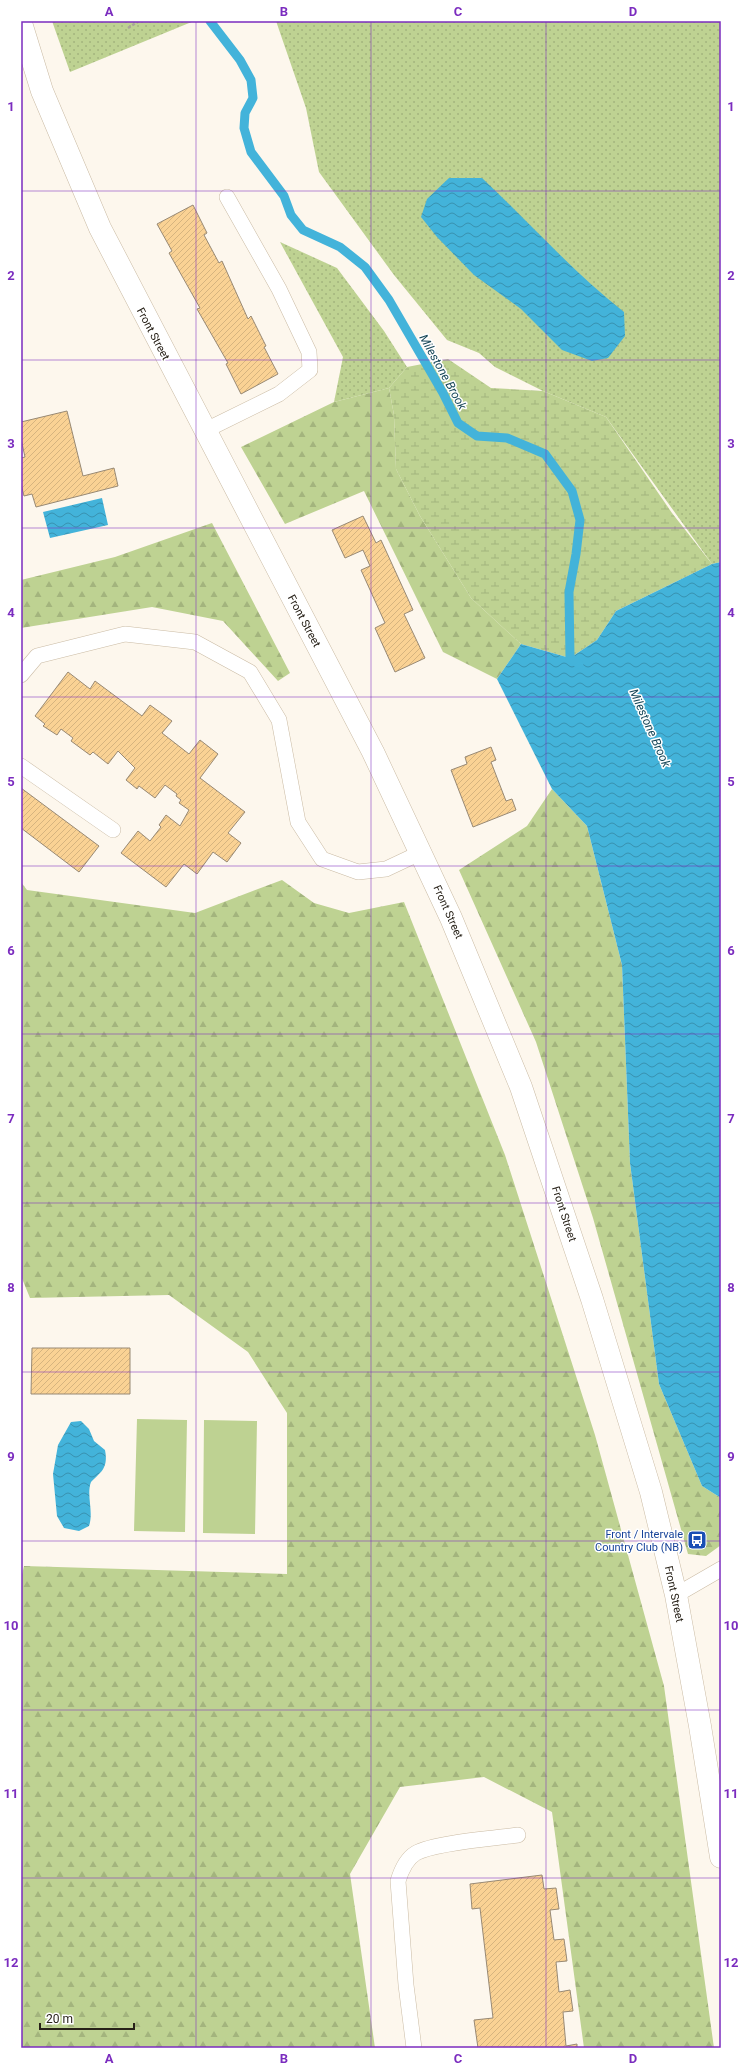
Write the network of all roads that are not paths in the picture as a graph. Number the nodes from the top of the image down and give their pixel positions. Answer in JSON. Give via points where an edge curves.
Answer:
{"nodes":[{"id":1,"x":21,"y":23,"type":"edge"},
{"id":2,"x":227,"y":197,"type":"dead end"},
{"id":3,"x":204,"y":431,"type":"junction"},
{"id":4,"x":21,"y":675,"type":"edge"},
{"id":5,"x":21,"y":766,"type":"edge"},
{"id":6,"x":113,"y":830,"type":"dead end"},
{"id":7,"x":420,"y":853,"type":"junction"},
{"id":8,"x":721,"y":1569,"type":"edge"},
{"id":9,"x":676,"y":1595,"type":"junction"},
{"id":10,"x":518,"y":1835,"type":"dead end"},
{"id":11,"x":721,"y":1857,"type":"edge"},
{"id":12,"x":414,"y":2048,"type":"edge"}],
"edges":[{"from":1,"to":3,"type":"main road","name":"Front Street","via":[[42,91],[100,228]]},
{"from":2,"to":3,"type":"lane","via":[[283,296],[309,352],[310,370],[279,394]]},
{"from":3,"to":7,"type":"main road","name":"Front Street","via":[[373,752]]},
{"from":4,"to":7,"type":"lane","via":[[37,656],[125,634],[195,642],[250,672],[279,720],[298,822],[322,858],[358,872],[386,869]]},
{"from":5,"to":6,"type":"lane"},
{"from":7,"to":9,"type":"main road","name":"Front Street","via":[[451,918],[521,1087],[592,1299],[649,1484]]},
{"from":8,"to":9,"type":"lane"},
{"from":9,"to":11,"type":"main road","name":"Front Street"},
{"from":10,"to":12,"type":"lane","via":[[433,1847],[415,1854],[401,1869],[398,1881]]}]}
